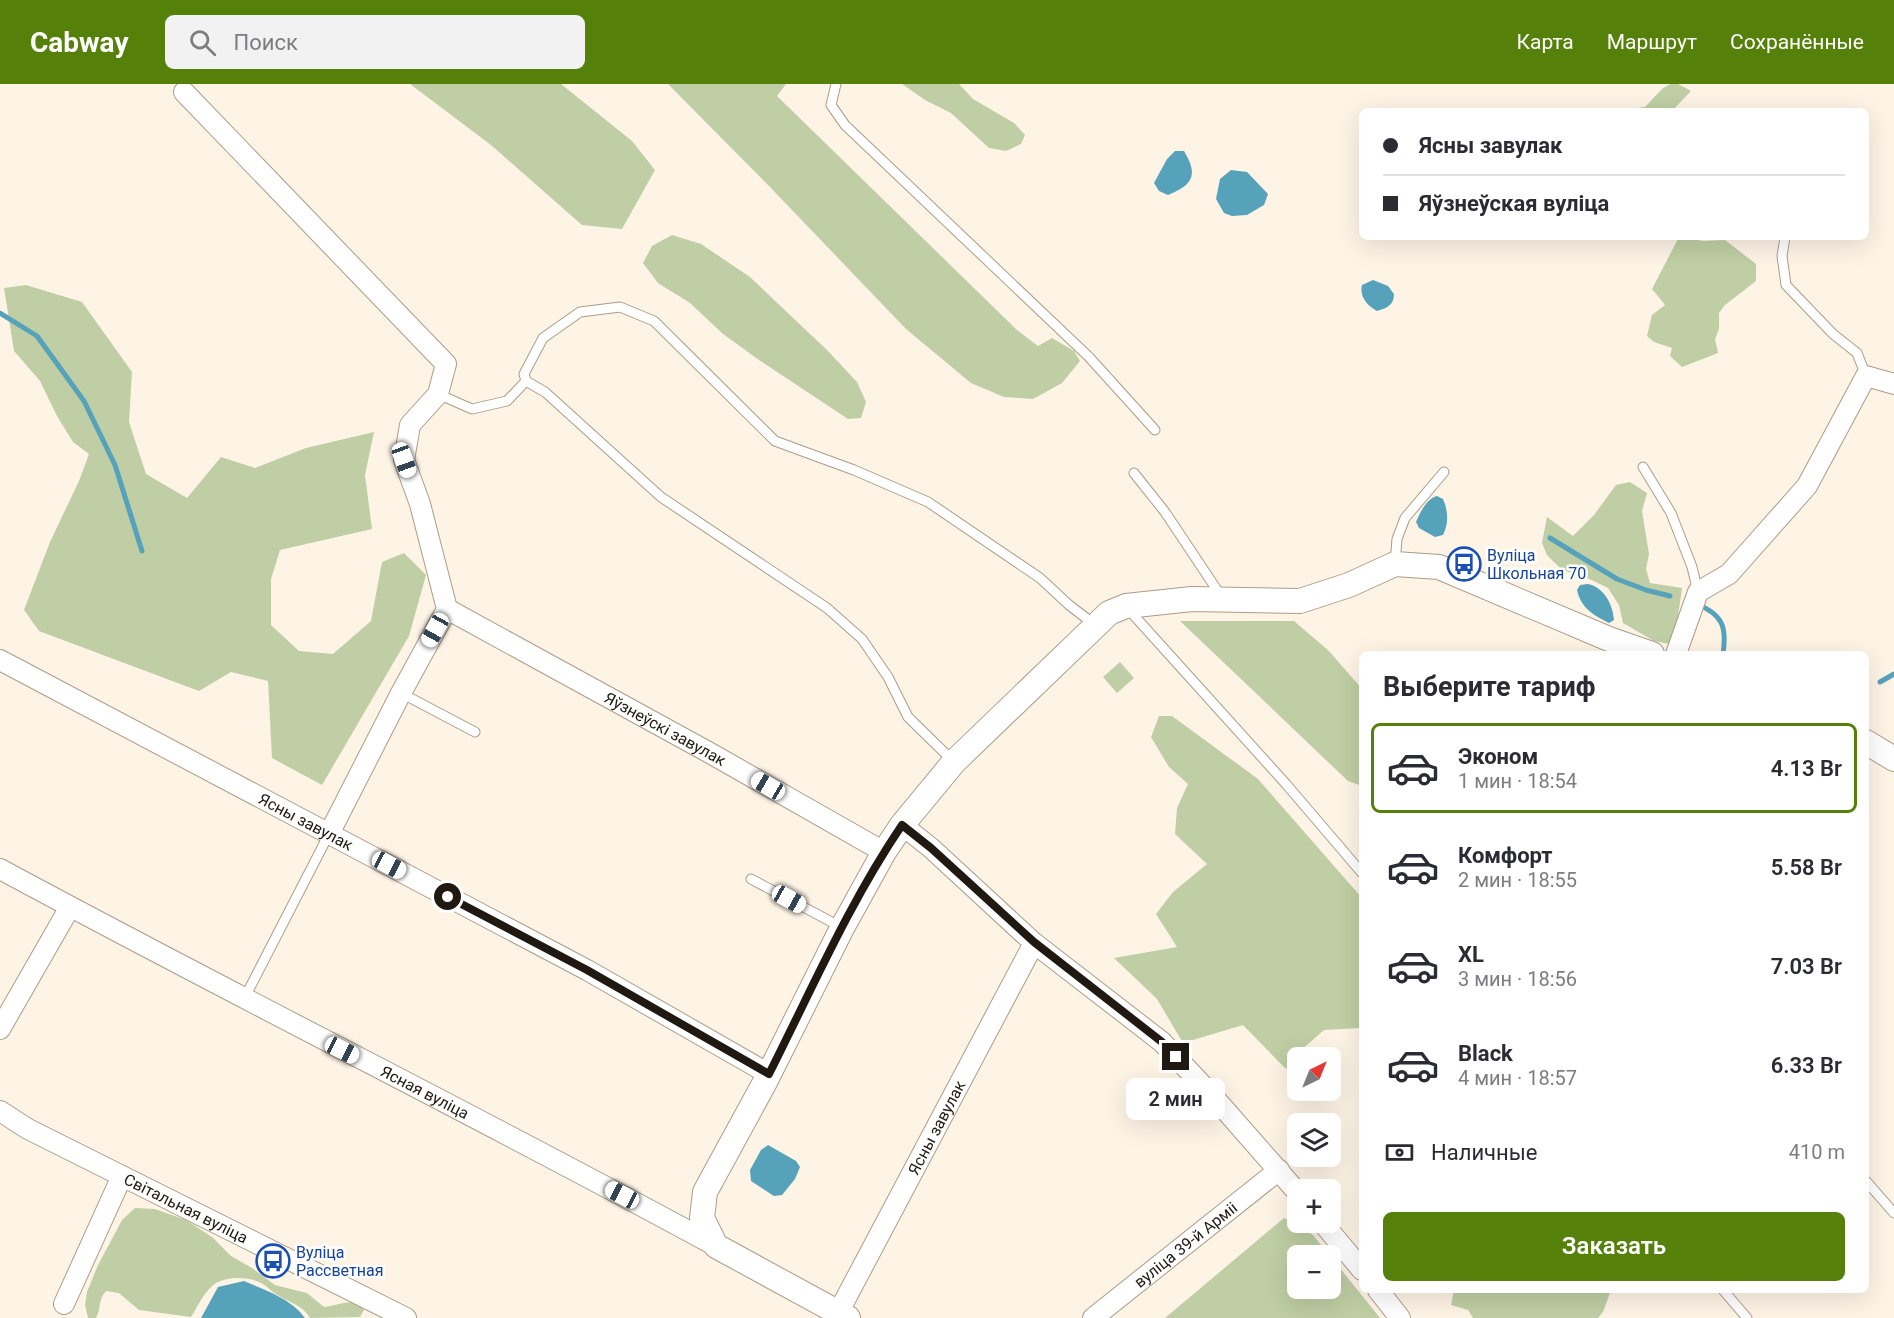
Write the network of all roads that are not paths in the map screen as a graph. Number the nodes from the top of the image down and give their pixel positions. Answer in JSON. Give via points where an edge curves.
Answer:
{"nodes":[{"id":1,"x":836,"y":84,"type":"edge"},
{"id":2,"x":184,"y":92,"type":"dead end"},
{"id":3,"x":1785,"y":240,"type":"edge"},
{"id":4,"x":1866,"y":376,"type":"junction"},
{"id":5,"x":526,"y":381,"type":"junction"},
{"id":6,"x":1894,"y":384,"type":"edge"},
{"id":7,"x":438,"y":394,"type":"junction"},
{"id":8,"x":1155,"y":430,"type":"dead end"},
{"id":9,"x":1643,"y":467,"type":"dead end"},
{"id":10,"x":1444,"y":472,"type":"dead end"},
{"id":11,"x":1134,"y":473,"type":"dead end"},
{"id":12,"x":1395,"y":564,"type":"junction"},
{"id":13,"x":1698,"y":592,"type":"junction"},
{"id":14,"x":1224,"y":600,"type":"junction"},
{"id":15,"x":1126,"y":606,"type":"junction"},
{"id":16,"x":447,"y":609,"type":"junction"},
{"id":17,"x":1096,"y":625,"type":"junction"},
{"id":18,"x":1643,"y":651,"type":"edge"},
{"id":19,"x":1677,"y":651,"type":"edge"},
{"id":20,"x":0,"y":660,"type":"edge"},
{"id":21,"x":401,"y":693,"type":"junction"},
{"id":22,"x":475,"y":732,"type":"dead end"},
{"id":23,"x":1869,"y":744,"type":"edge"},
{"id":24,"x":1894,"y":759,"type":"edge"},
{"id":25,"x":954,"y":762,"type":"junction"},
{"id":26,"x":902,"y":825,"type":"junction"},
{"id":27,"x":329,"y":834,"type":"junction"},
{"id":28,"x":884,"y":852,"type":"junction"},
{"id":29,"x":0,"y":869,"type":"edge"},
{"id":30,"x":1359,"y":870,"type":"edge"},
{"id":31,"x":751,"y":879,"type":"dead end"},
{"id":32,"x":70,"y":907,"type":"junction"},
{"id":33,"x":842,"y":928,"type":"junction"},
{"id":34,"x":1034,"y":942,"type":"junction"},
{"id":35,"x":244,"y":999,"type":"junction"},
{"id":36,"x":0,"y":1029,"type":"edge"},
{"id":37,"x":769,"y":1074,"type":"junction"},
{"id":38,"x":0,"y":1111,"type":"edge"},
{"id":39,"x":1279,"y":1170,"type":"junction"},
{"id":40,"x":123,"y":1176,"type":"junction"},
{"id":41,"x":1287,"y":1180,"type":"edge"},
{"id":42,"x":1869,"y":1184,"type":"edge"},
{"id":43,"x":1894,"y":1213,"type":"edge"},
{"id":44,"x":1331,"y":1233,"type":"edge"},
{"id":45,"x":716,"y":1246,"type":"junction"},
{"id":46,"x":1359,"y":1266,"type":"edge"},
{"id":47,"x":1380,"y":1293,"type":"edge"},
{"id":48,"x":1726,"y":1293,"type":"edge"},
{"id":49,"x":64,"y":1304,"type":"dead end"},
{"id":50,"x":843,"y":1316,"type":"edge"},
{"id":51,"x":406,"y":1318,"type":"edge"},
{"id":52,"x":1093,"y":1318,"type":"edge"},
{"id":53,"x":1400,"y":1318,"type":"edge"},
{"id":54,"x":1747,"y":1318,"type":"edge"}],
"edges":[{"from":1,"to":8,"type":"lane","via":[[831,105],[845,125],[1089,357]]},
{"from":2,"to":7,"type":"street","via":[[446,364]]},
{"from":3,"to":4,"type":"lane","via":[[1782,256],[1786,285],[1857,353]]},
{"from":4,"to":6,"type":"street"},
{"from":4,"to":13,"type":"street","via":[[1807,486],[1729,574]]},
{"from":5,"to":7,"type":"lane","via":[[507,401],[472,409]]},
{"from":5,"to":17,"type":"lane","via":[[524,374],[543,338],[580,312],[620,307],[654,321],[775,441],[928,502],[1040,578]]},
{"from":5,"to":25,"type":"lane","via":[[545,392],[661,497],[827,609],[862,639],[888,677],[908,717]]},
{"from":7,"to":16,"type":"street","via":[[410,425],[404,460],[420,504]]},
{"from":9,"to":13,"type":"lane","via":[[1671,513]]},
{"from":10,"to":12,"type":"lane","via":[[1405,518],[1397,539]]},
{"from":11,"to":14,"type":"lane"},
{"from":12,"to":14,"type":"street","via":[[1300,602]]},
{"from":12,"to":18,"type":"street","via":[[1439,567]]},
{"from":13,"to":19,"type":"street"},
{"from":14,"to":15,"type":"street"},
{"from":15,"to":17,"type":"street","via":[[1109,613]]},
{"from":15,"to":30,"type":"lane"},
{"from":16,"to":21,"type":"street"},
{"from":16,"to":28,"type":"street","name":"Яўзнеўскі завулак"},
{"from":17,"to":25,"type":"street"},
{"from":20,"to":27,"type":"street","name":"Ясны завулак"},
{"from":21,"to":22,"type":"lane"},
{"from":21,"to":27,"type":"street"},
{"from":23,"to":24,"type":"street"},
{"from":25,"to":26,"type":"street"},
{"from":26,"to":28,"type":"street"},
{"from":26,"to":34,"type":"street"},
{"from":27,"to":35,"type":"lane"},
{"from":27,"to":37,"type":"street","name":"Ясны завулак","via":[[587,970]]},
{"from":28,"to":33,"type":"street"},
{"from":29,"to":32,"type":"street","name":"Ясная вуліца"},
{"from":31,"to":33,"type":"lane"},
{"from":32,"to":35,"type":"street","name":"Ясная вуліца"},
{"from":32,"to":36,"type":"street"},
{"from":33,"to":37,"type":"street"},
{"from":34,"to":39,"type":"street","via":[[1162,1042]]},
{"from":34,"to":50,"type":"street","name":"Ясны завулак"},
{"from":35,"to":45,"type":"street","name":"Ясная вуліца"},
{"from":37,"to":45,"type":"street","via":[[705,1192],[702,1218]]},
{"from":38,"to":40,"type":"street","name":"Світальная вуліца"},
{"from":39,"to":41,"type":"street"},
{"from":39,"to":52,"type":"street","name":"вуліца 39-й Арміі"},
{"from":40,"to":49,"type":"street"},
{"from":40,"to":51,"type":"street","name":"Світальная вуліца"},
{"from":42,"to":43,"type":"lane"},
{"from":44,"to":46,"type":"street"},
{"from":45,"to":50,"type":"street","name":"Ясная вуліца"},
{"from":47,"to":53,"type":"street"},
{"from":48,"to":54,"type":"lane"}]}
